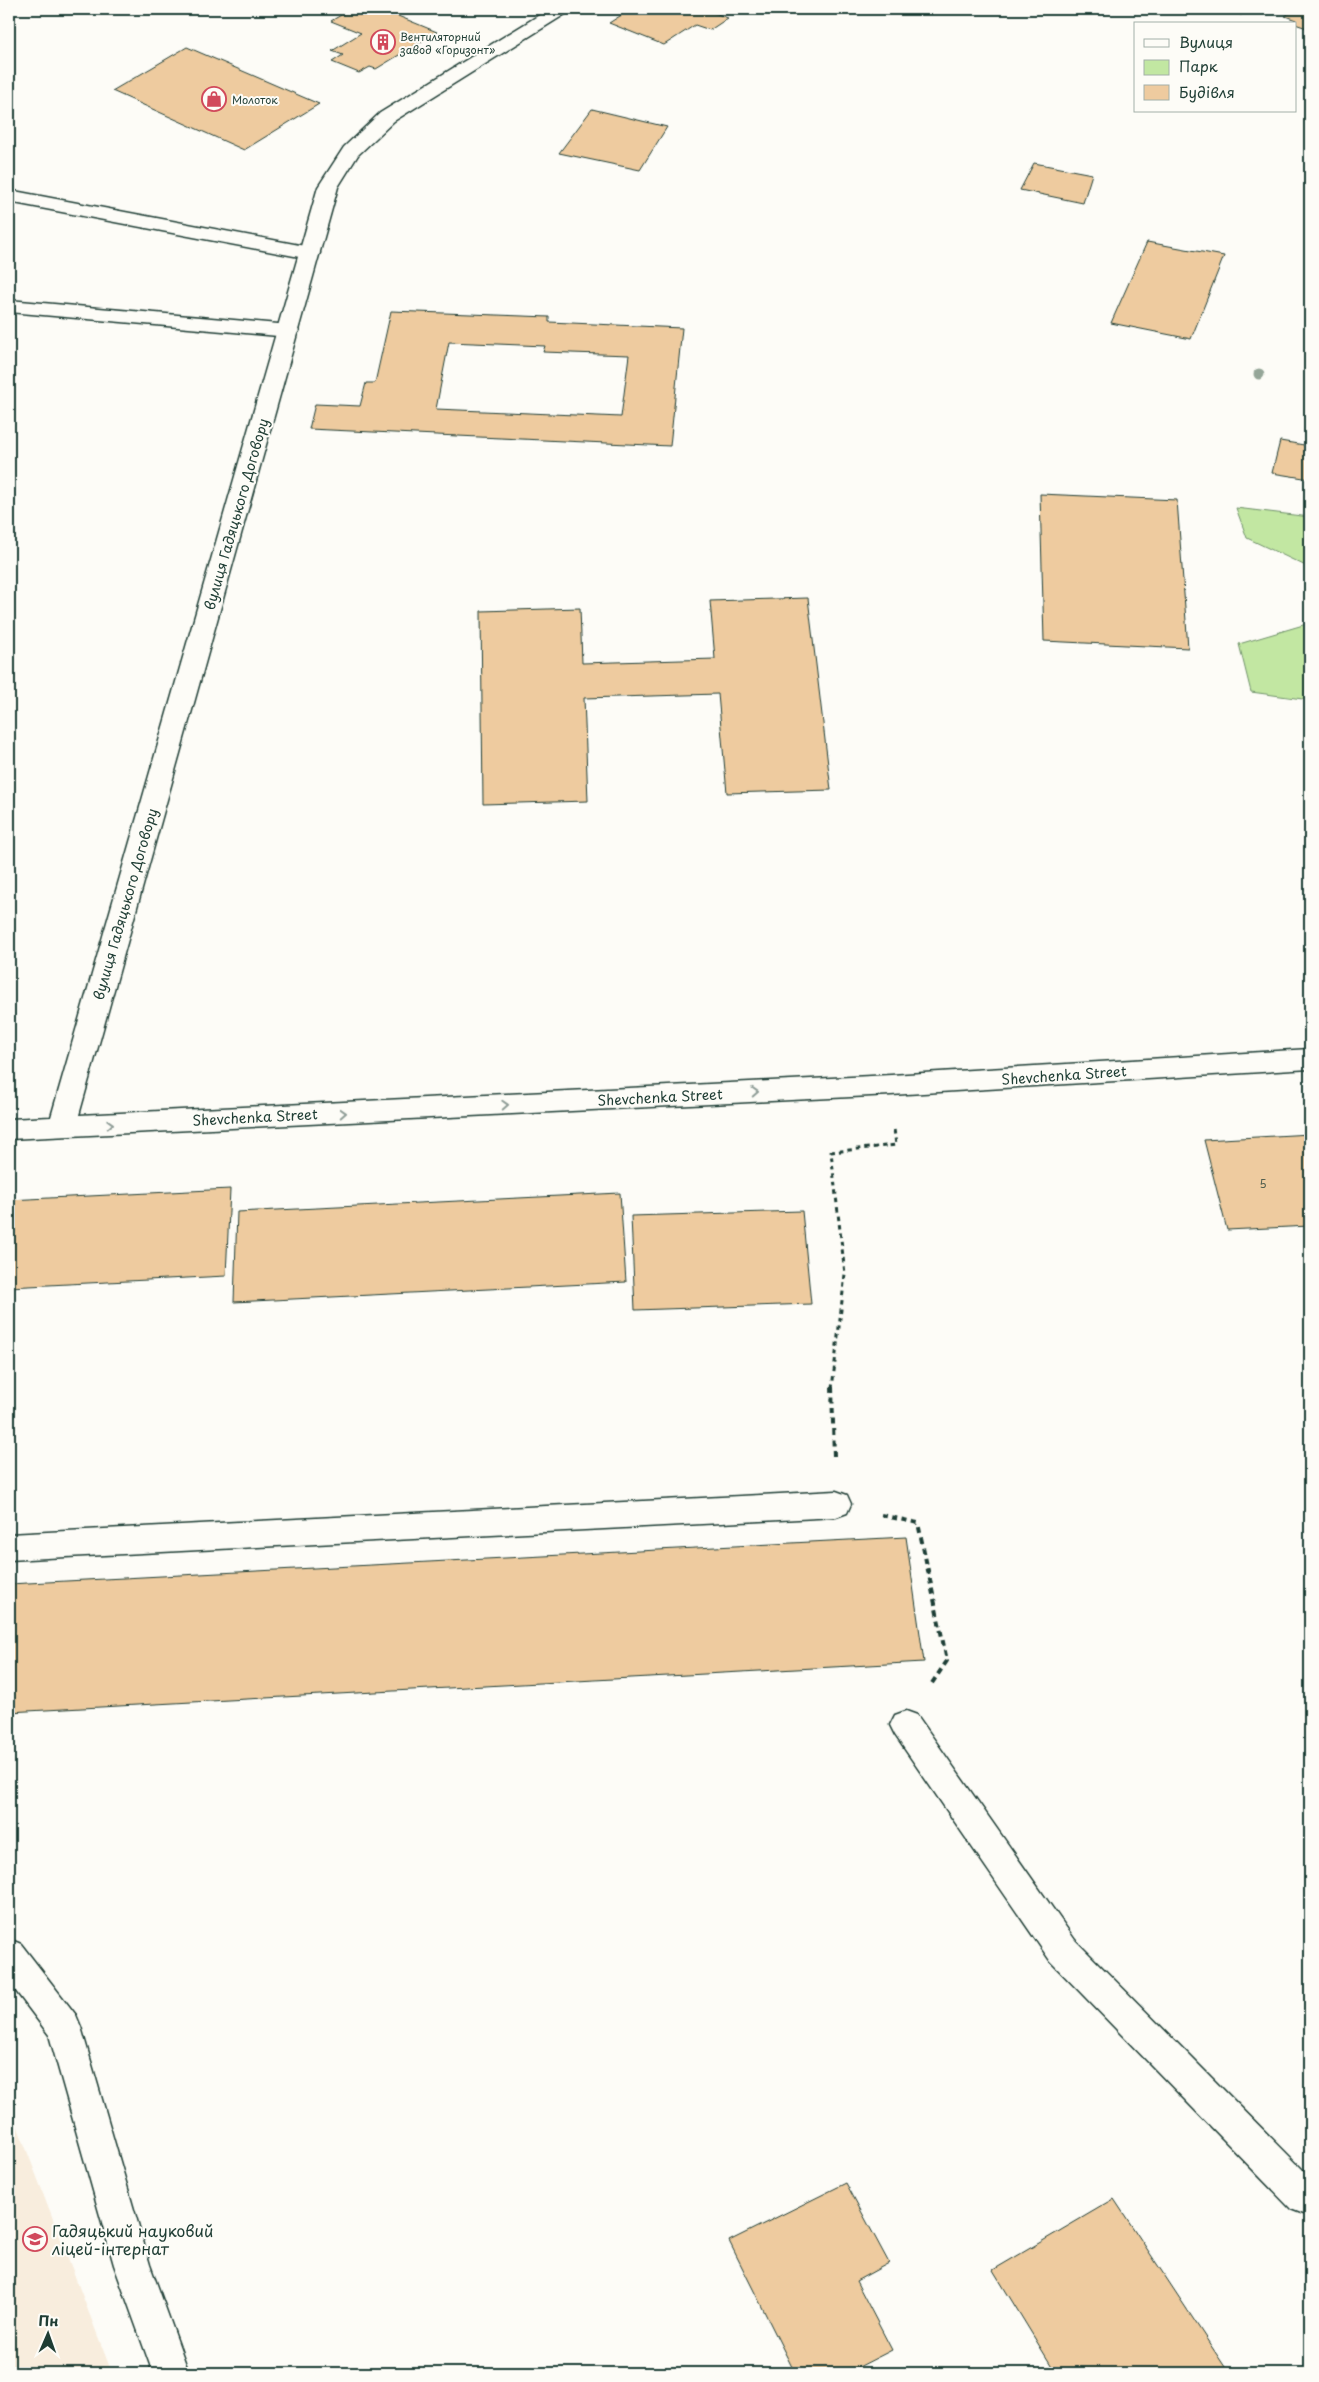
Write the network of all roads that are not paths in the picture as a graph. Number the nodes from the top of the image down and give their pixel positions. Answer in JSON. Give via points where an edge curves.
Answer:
{"nodes":[{"id":1,"x":561,"y":9,"type":"edge"},
{"id":2,"x":9,"y":196,"type":"edge"},
{"id":3,"x":310,"y":253,"type":"junction"},
{"id":4,"x":9,"y":306,"type":"edge"},
{"id":5,"x":288,"y":331,"type":"junction"},
{"id":6,"x":1310,"y":1059,"type":"edge"},
{"id":7,"x":62,"y":1127,"type":"junction"},
{"id":8,"x":9,"y":1129,"type":"edge"},
{"id":9,"x":836,"y":1504,"type":"road end"},
{"id":10,"x":9,"y":1547,"type":"edge"},
{"id":11,"x":906,"y":1725,"type":"road end"},
{"id":12,"x":9,"y":1955,"type":"edge"},
{"id":13,"x":1310,"y":2192,"type":"edge"},
{"id":14,"x":171,"y":2373,"type":"edge"}],
"edges":[{"from":1,"to":3,"type":"street","name":"вулиця Гадяцького Договору","via":[[387,117],[351,151],[328,187]]},
{"from":2,"to":3,"type":"street"},
{"from":3,"to":5,"type":"street","name":"вулиця Гадяцького Договору"},
{"from":4,"to":5,"type":"street"},
{"from":5,"to":7,"type":"street","name":"вулиця Гадяцького Договору"},
{"from":7,"to":6,"type":"street","name":"Shevchenka Street","one_way":true,"via":[[891,1086]]},
{"from":7,"to":8,"type":"street","name":"Shevchenka Street"},
{"from":9,"to":10,"type":"street"},
{"from":11,"to":13,"type":"street","via":[[1063,1951],[1304,2196]]},
{"from":12,"to":14,"type":"street","via":[[64,2027],[132,2265]]}]}
